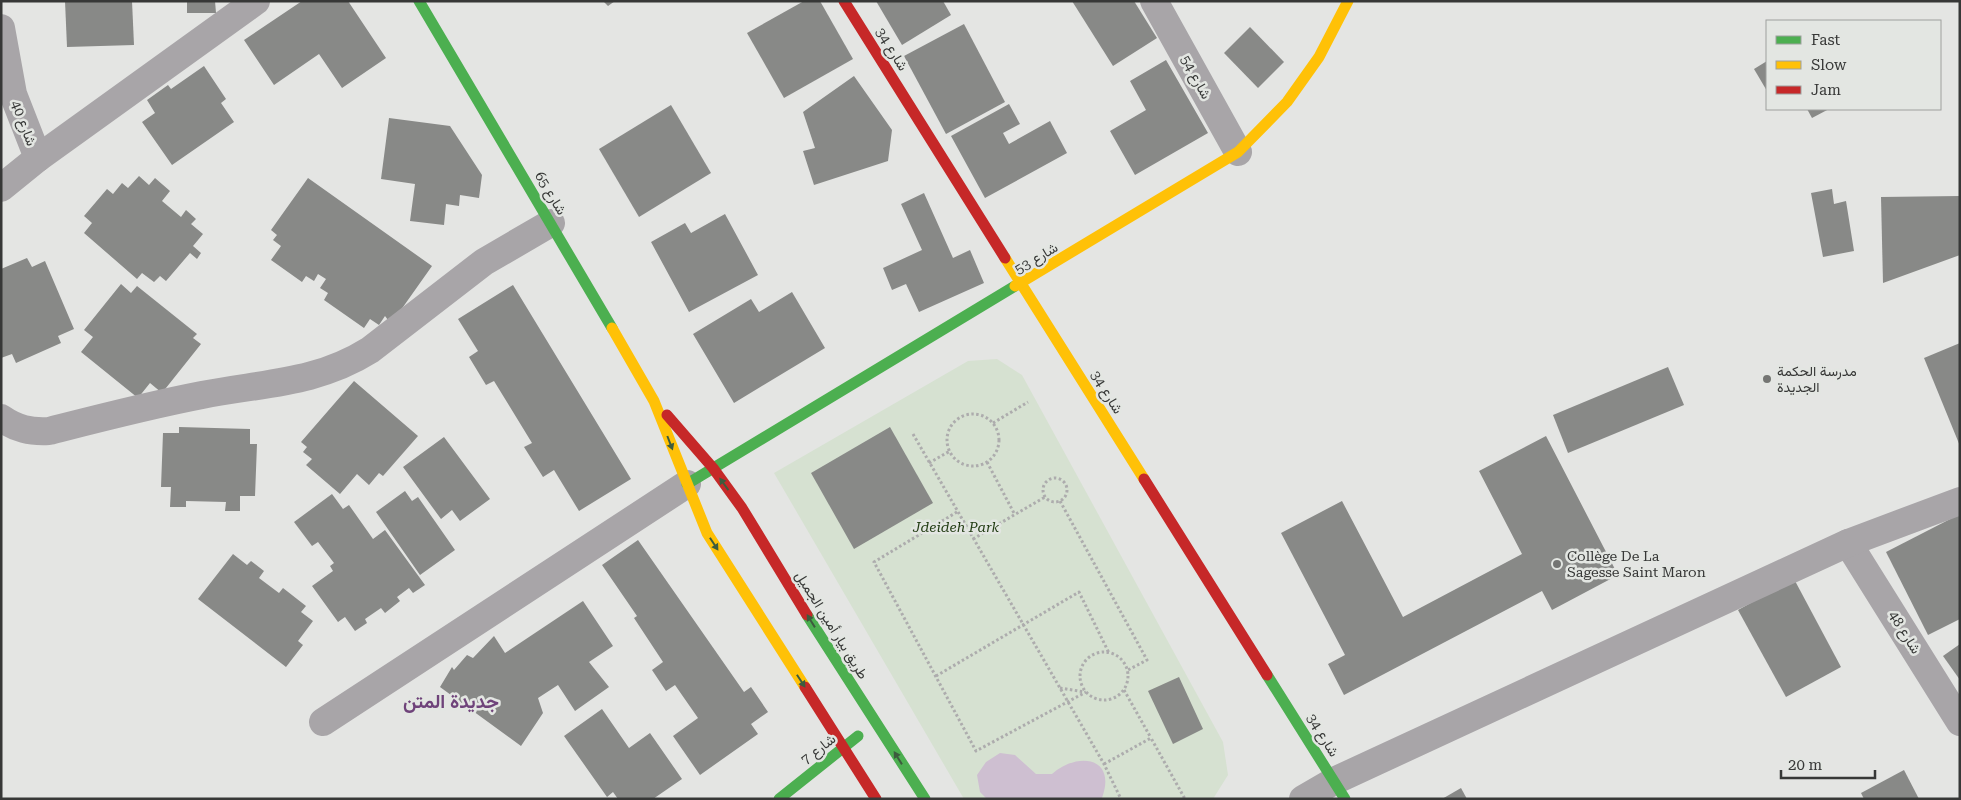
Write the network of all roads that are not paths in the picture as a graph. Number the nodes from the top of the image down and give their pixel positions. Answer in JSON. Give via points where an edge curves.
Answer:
{"nodes":[{"id":1,"x":256,"y":1,"type":"edge"},
{"id":2,"x":419,"y":1,"type":"edge"},
{"id":3,"x":844,"y":1,"type":"edge"},
{"id":4,"x":1154,"y":1,"type":"edge"},
{"id":5,"x":1348,"y":1,"type":"edge"},
{"id":6,"x":1,"y":28,"type":"edge"},
{"id":7,"x":1238,"y":152,"type":"junction"},
{"id":8,"x":38,"y":158,"type":"junction"},
{"id":9,"x":1,"y":188,"type":"edge"},
{"id":10,"x":552,"y":223,"type":"junction"},
{"id":11,"x":1021,"y":284,"type":"junction"},
{"id":12,"x":654,"y":401,"type":"junction"},
{"id":13,"x":1,"y":418,"type":"edge"},
{"id":14,"x":713,"y":468,"type":"junction"},
{"id":15,"x":687,"y":484,"type":"junction"},
{"id":16,"x":1960,"y":501,"type":"edge"},
{"id":17,"x":1848,"y":543,"type":"junction"},
{"id":18,"x":323,"y":722,"type":"dead end"},
{"id":19,"x":876,"y":722,"type":"junction"},
{"id":20,"x":1960,"y":722,"type":"edge"},
{"id":21,"x":844,"y":747,"type":"junction"},
{"id":22,"x":1339,"y":790,"type":"edge"},
{"id":23,"x":778,"y":799,"type":"edge"},
{"id":24,"x":876,"y":799,"type":"edge"},
{"id":25,"x":925,"y":799,"type":"edge"},
{"id":26,"x":1303,"y":799,"type":"edge"}],
"edges":[{"from":1,"to":8,"type":"street"},
{"from":2,"to":10,"type":"street","name":"شارع 65"},
{"from":3,"to":11,"type":"street","name":"شارع 34"},
{"from":4,"to":7,"type":"street","name":"شارع 54"},
{"from":5,"to":7,"type":"street","name":"شارع 53","via":[[1319,57],[1287,102]]},
{"from":6,"to":8,"type":"street","name":"شارع 40","via":[[13,94]]},
{"from":7,"to":11,"type":"street","name":"شارع 53"},
{"from":8,"to":9,"type":"street"},
{"from":10,"to":12,"type":"street","name":"شارع 65"},
{"from":10,"to":13,"type":"street","via":[[484,262],[370,350],[323,373],[277,384],[195,396],[49,431],[32,432]]},
{"from":11,"to":14,"type":"street","name":"شارع 53"},
{"from":11,"to":22,"type":"street","name":"شارع 34"},
{"from":12,"to":14,"type":"street","name":"شارع 65"},
{"from":12,"to":15,"type":"street","name":"شارع 65","one_way":true},
{"from":14,"to":15,"type":"street","name":"شارع 53"},
{"from":19,"to":14,"type":"street","name":"طريق بيار أمين الجميل","one_way":true,"via":[[742,508]]},
{"from":15,"to":18,"type":"street"},
{"from":15,"to":21,"type":"street","one_way":true,"via":[[706,533]]},
{"from":16,"to":17,"type":"street"},
{"from":17,"to":20,"type":"street","name":"شارع 48"},
{"from":17,"to":22,"type":"street"},
{"from":19,"to":21,"type":"street","name":"شارع 7"},
{"from":25,"to":19,"type":"street","name":"طريق بيار أمين الجميل","one_way":true},
{"from":21,"to":23,"type":"street","name":"شارع 7"},
{"from":21,"to":24,"type":"street"},
{"from":22,"to":26,"type":"street"}]}
